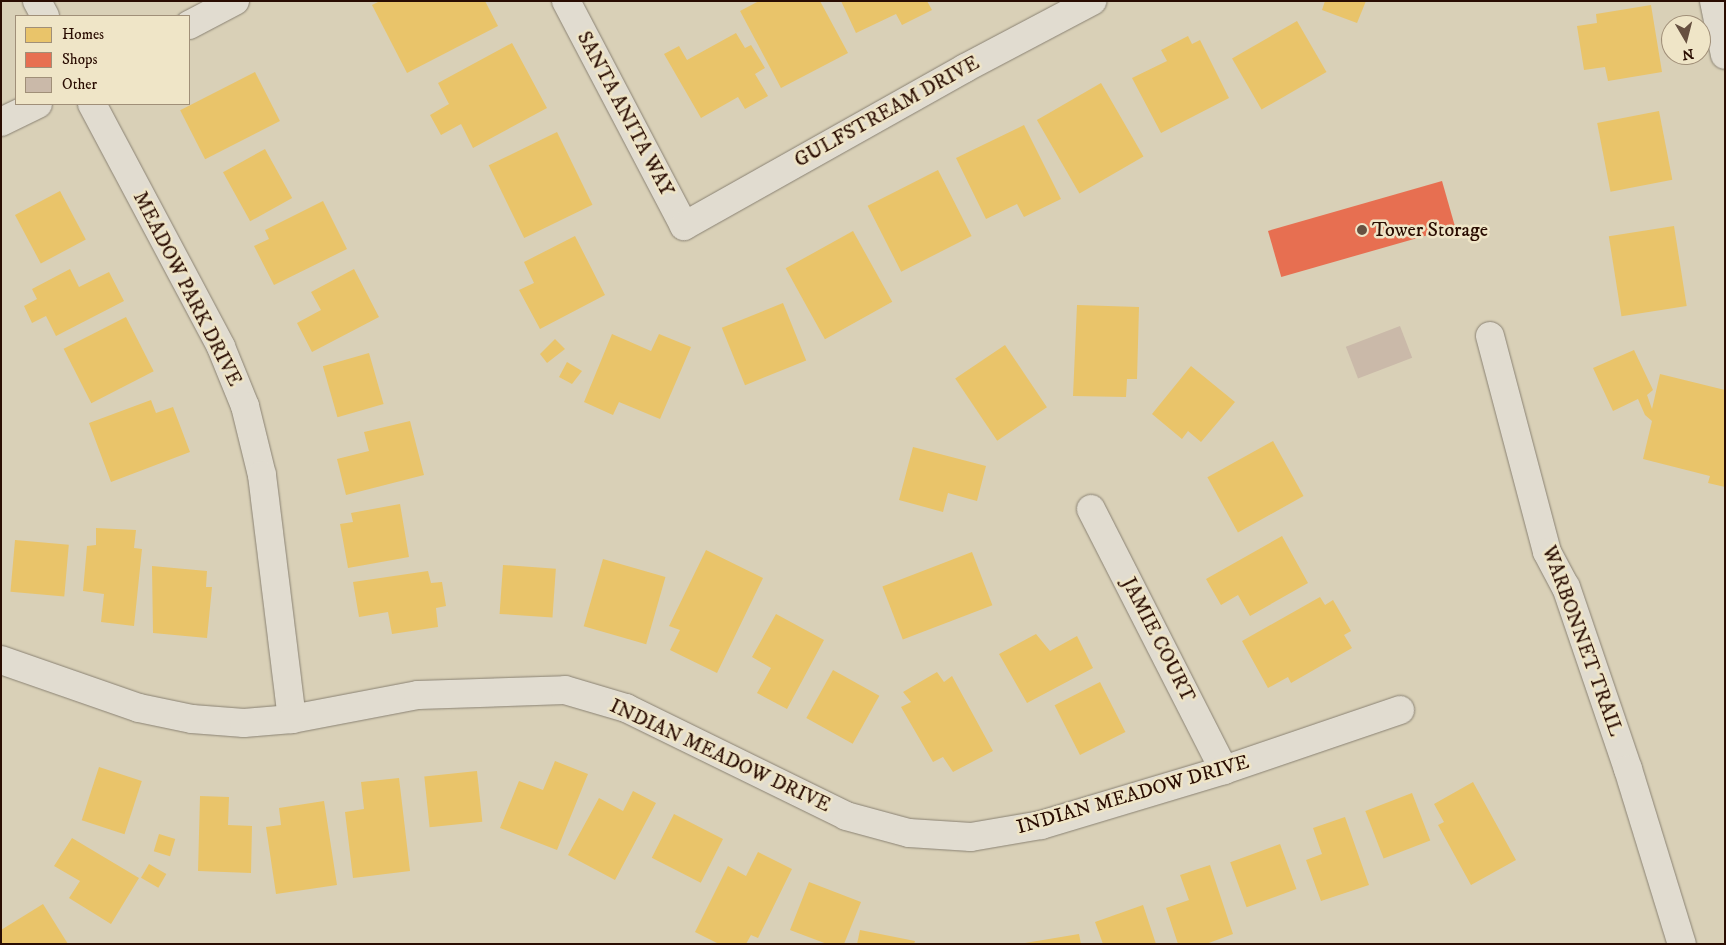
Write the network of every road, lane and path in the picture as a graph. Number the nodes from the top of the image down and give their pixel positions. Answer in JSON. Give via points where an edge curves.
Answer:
{"nodes":[{"id":1,"x":37,"y":1,"type":"edge"},
{"id":2,"x":235,"y":1,"type":"edge"},
{"id":3,"x":566,"y":1,"type":"edge"},
{"id":4,"x":1092,"y":1,"type":"edge"},
{"id":5,"x":1714,"y":1,"type":"edge"},
{"id":6,"x":44,"y":15,"type":"edge"},
{"id":7,"x":190,"y":24,"type":"edge"},
{"id":8,"x":1725,"y":55,"type":"edge"},
{"id":9,"x":36,"y":105,"type":"edge"},
{"id":10,"x":93,"y":105,"type":"edge"},
{"id":11,"x":1,"y":122,"type":"edge"},
{"id":12,"x":684,"y":226,"type":"joint"},
{"id":13,"x":1490,"y":336,"type":"dead end"},
{"id":14,"x":1091,"y":509,"type":"dead end"},
{"id":15,"x":3,"y":666,"type":"edge"},
{"id":16,"x":1400,"y":710,"type":"dead end"},
{"id":17,"x":292,"y":719,"type":"junction"},
{"id":18,"x":1224,"y":770,"type":"junction"},
{"id":19,"x":1682,"y":944,"type":"edge"}],
"edges":[{"from":1,"to":6,"type":"street"},
{"from":2,"to":7,"type":"street"},
{"from":3,"to":12,"type":"street","name":"SANTA ANITA WAY"},
{"from":4,"to":12,"type":"street","name":"GULFSTREAM DRIVE","via":[[965,68]]},
{"from":5,"to":8,"type":"street"},
{"from":9,"to":11,"type":"street"},
{"from":10,"to":17,"type":"street","name":"MEADOW PARK DRIVE","via":[[221,347],[245,406],[262,475]]},
{"from":13,"to":19,"type":"street","name":"WARBONNET TRAIL","via":[[1547,552],[1566,587]]},
{"from":14,"to":18,"type":"street","name":"JAMIE COURT"},
{"from":15,"to":17,"type":"street","name":"INDIAN MEADOW DRIVE","via":[[140,708],[192,719],[244,723]]},
{"from":16,"to":18,"type":"street","name":"INDIAN MEADOW DRIVE"},
{"from":17,"to":18,"type":"street","name":"INDIAN MEADOW DRIVE","via":[[418,695],[565,690],[626,708],[846,816],[909,833],[972,837],[1042,825]]}]}
